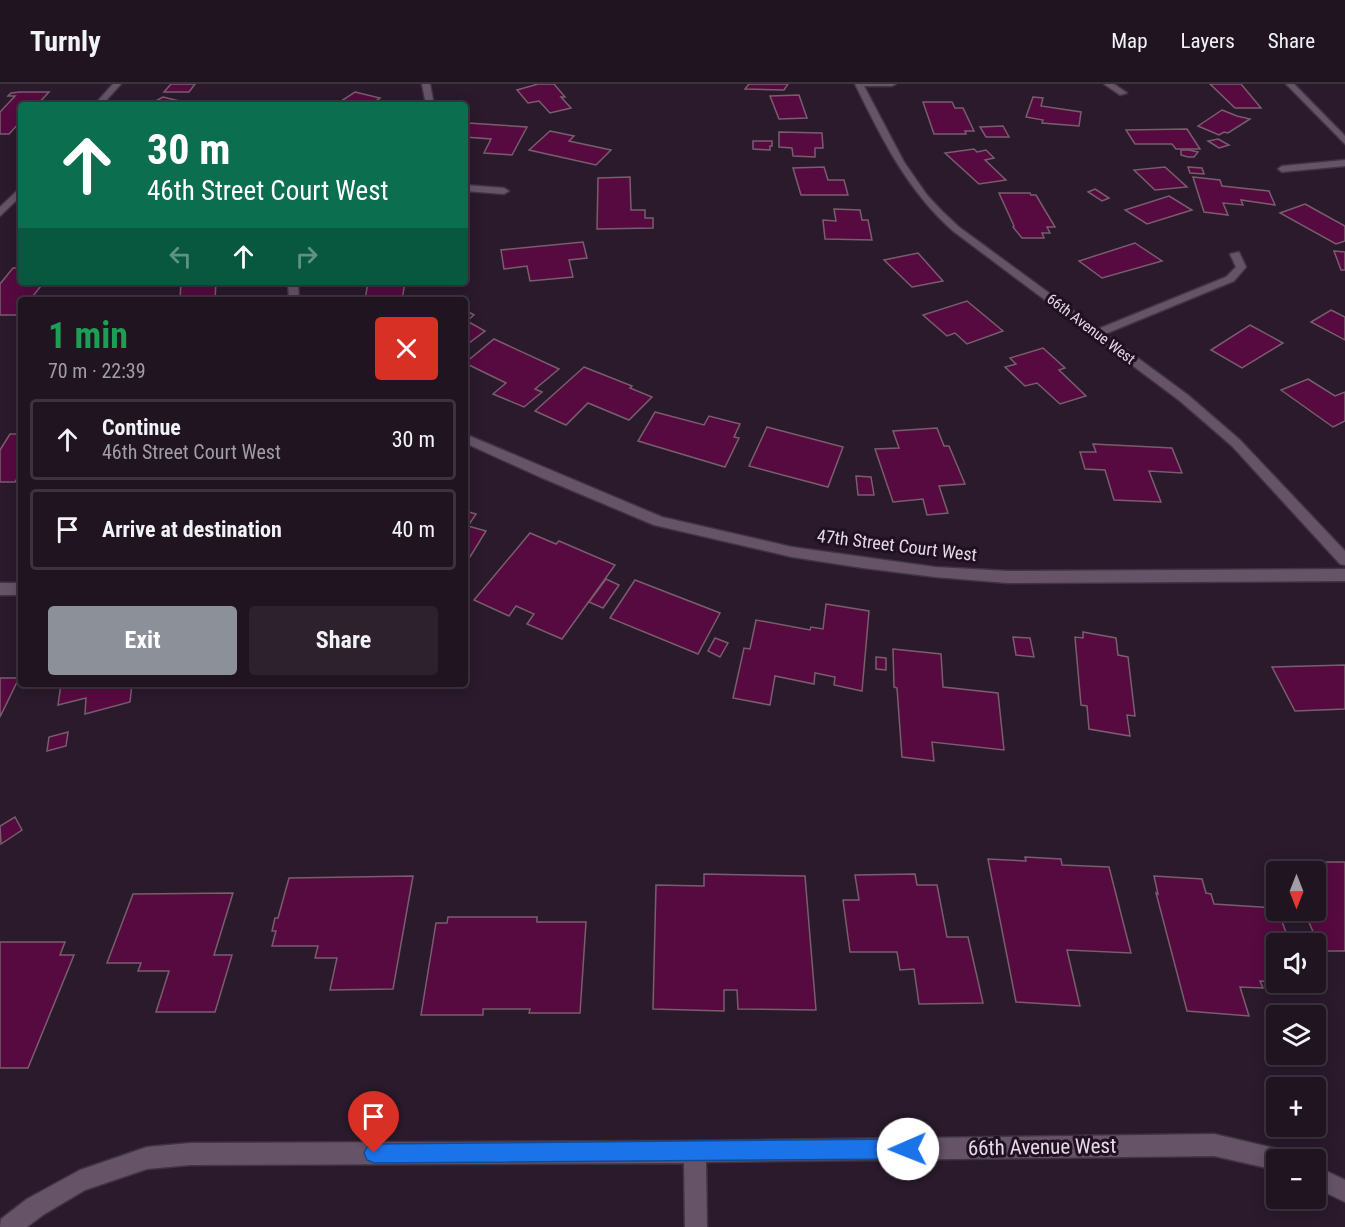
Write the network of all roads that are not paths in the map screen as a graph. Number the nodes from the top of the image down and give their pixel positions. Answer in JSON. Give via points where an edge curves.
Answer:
{"nodes":[{"id":1,"x":117,"y":84,"type":"edge"},
{"id":2,"x":426,"y":84,"type":"edge"},
{"id":3,"x":859,"y":84,"type":"edge"},
{"id":4,"x":892,"y":84,"type":"edge"},
{"id":5,"x":1108,"y":84,"type":"edge"},
{"id":6,"x":1290,"y":84,"type":"edge"},
{"id":7,"x":1123,"y":93,"type":"dead end"},
{"id":8,"x":101,"y":102,"type":"edge"},
{"id":9,"x":429,"y":102,"type":"edge"},
{"id":10,"x":1345,"y":141,"type":"edge"},
{"id":11,"x":1345,"y":163,"type":"edge"},
{"id":12,"x":1282,"y":169,"type":"dead end"},
{"id":13,"x":468,"y":188,"type":"edge"},
{"id":14,"x":504,"y":191,"type":"dead end"},
{"id":15,"x":18,"y":193,"type":"edge"},
{"id":16,"x":0,"y":213,"type":"edge"},
{"id":17,"x":1235,"y":254,"type":"dead end"},
{"id":18,"x":1097,"y":333,"type":"junction"},
{"id":19,"x":468,"y":439,"type":"edge"},
{"id":20,"x":1345,"y":560,"type":"edge"},
{"id":21,"x":1345,"y":575,"type":"edge"},
{"id":22,"x":0,"y":589,"type":"edge"},
{"id":23,"x":18,"y":589,"type":"edge"},
{"id":24,"x":695,"y":1152,"type":"junction"},
{"id":25,"x":1266,"y":1157,"type":"edge"},
{"id":26,"x":1326,"y":1182,"type":"edge"},
{"id":27,"x":1345,"y":1191,"type":"edge"},
{"id":28,"x":9,"y":1227,"type":"edge"},
{"id":29,"x":696,"y":1227,"type":"edge"}],
"edges":[{"from":1,"to":8,"type":"street"},
{"from":2,"to":9,"type":"street"},
{"from":3,"to":4,"type":"street"},
{"from":3,"to":18,"type":"street","name":"66th Avenue West","via":[[908,180],[927,204]]},
{"from":5,"to":7,"type":"street"},
{"from":6,"to":10,"type":"street"},
{"from":11,"to":12,"type":"street"},
{"from":13,"to":14,"type":"street"},
{"from":15,"to":16,"type":"street"},
{"from":17,"to":18,"type":"street","via":[[1241,267],[1230,279]]},
{"from":18,"to":20,"type":"street","name":"66th Avenue West","via":[[1184,398],[1236,443]]},
{"from":19,"to":21,"type":"street","name":"47th Street Court West","via":[[659,521],[781,550],[863,564],[1008,577]]},
{"from":22,"to":23,"type":"street"},
{"from":24,"to":25,"type":"street","name":"66th Avenue West","via":[[1214,1145]]},
{"from":24,"to":28,"type":"street","name":"66th Avenue West","via":[[189,1154],[147,1158],[80,1181]]},
{"from":24,"to":29,"type":"street"},
{"from":26,"to":27,"type":"street"}]}
